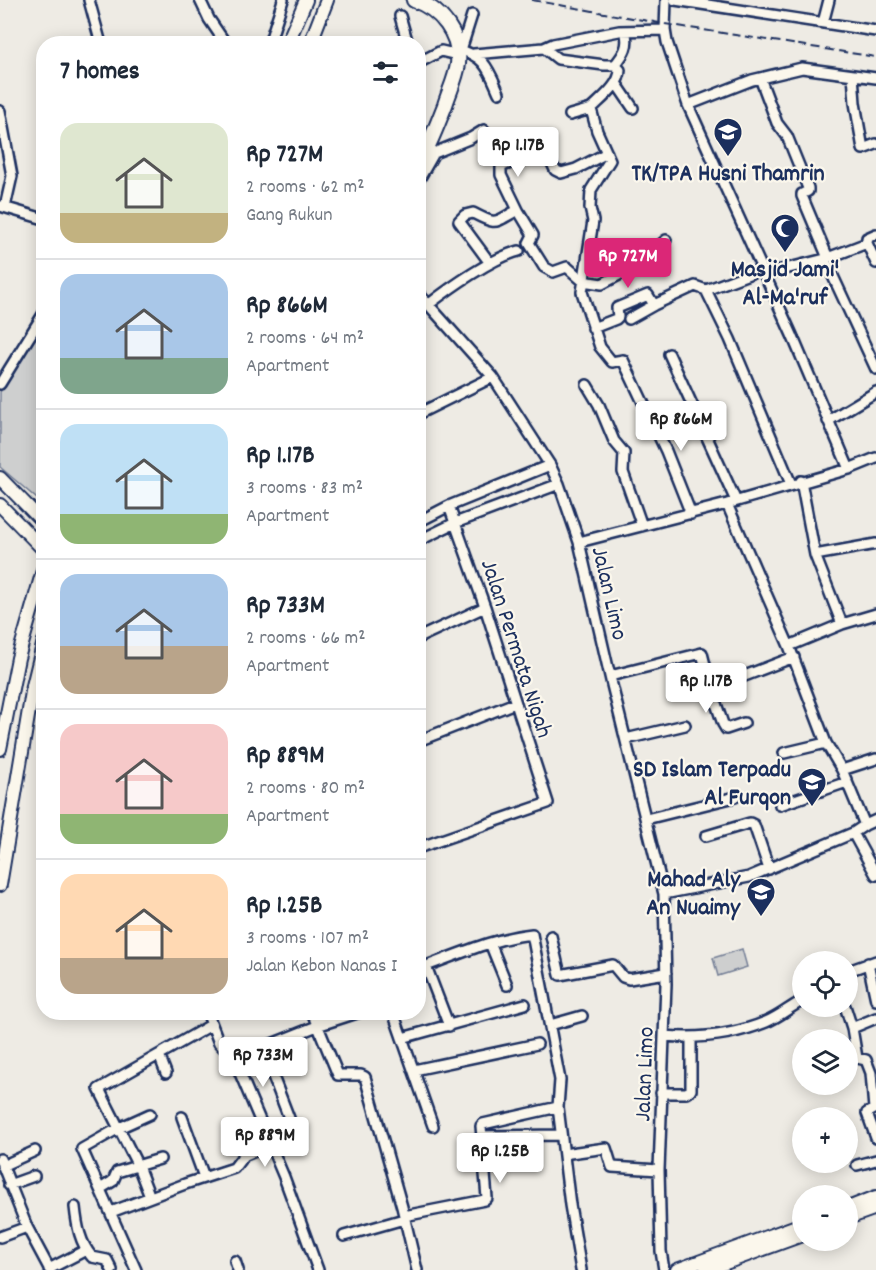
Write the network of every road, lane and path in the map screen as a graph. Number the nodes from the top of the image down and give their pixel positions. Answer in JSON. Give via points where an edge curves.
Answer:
{"nodes":[{"id":1,"x":89,"y":0,"type":"edge"},
{"id":2,"x":200,"y":0,"type":"edge"},
{"id":3,"x":283,"y":0,"type":"edge"},
{"id":4,"x":306,"y":0,"type":"edge"},
{"id":5,"x":414,"y":0,"type":"edge"},
{"id":6,"x":666,"y":0,"type":"edge"},
{"id":7,"x":675,"y":0,"type":"edge"},
{"id":8,"x":829,"y":0,"type":"edge"},
{"id":9,"x":325,"y":5,"type":"edge"},
{"id":10,"x":472,"y":15,"type":"dead end"},
{"id":11,"x":400,"y":16,"type":"dead end"},
{"id":12,"x":823,"y":23,"type":"junction"},
{"id":13,"x":665,"y":30,"type":"junction"},
{"id":14,"x":624,"y":31,"type":"junction"},
{"id":15,"x":876,"y":31,"type":"edge"},
{"id":16,"x":99,"y":36,"type":"edge"},
{"id":17,"x":221,"y":36,"type":"edge"},
{"id":18,"x":272,"y":36,"type":"edge"},
{"id":19,"x":290,"y":36,"type":"edge"},
{"id":20,"x":313,"y":36,"type":"edge"},
{"id":21,"x":406,"y":36,"type":"edge"},
{"id":22,"x":544,"y":48,"type":"junction"},
{"id":23,"x":459,"y":51,"type":"junction"},
{"id":24,"x":474,"y":54,"type":"junction"},
{"id":25,"x":426,"y":59,"type":"edge"},
{"id":26,"x":615,"y":65,"type":"junction"},
{"id":27,"x":853,"y":75,"type":"junction"},
{"id":28,"x":760,"y":78,"type":"junction"},
{"id":29,"x":876,"y":78,"type":"edge"},
{"id":30,"x":616,"y":83,"type":"junction"},
{"id":31,"x":499,"y":93,"type":"dead end"},
{"id":32,"x":688,"y":105,"type":"junction"},
{"id":33,"x":633,"y":108,"type":"dead end"},
{"id":34,"x":591,"y":109,"type":"junction"},
{"id":35,"x":0,"y":111,"type":"edge"},
{"id":36,"x":570,"y":115,"type":"dead end"},
{"id":37,"x":876,"y":144,"type":"edge"},
{"id":38,"x":426,"y":149,"type":"edge"},
{"id":39,"x":607,"y":153,"type":"junction"},
{"id":40,"x":504,"y":164,"type":"junction"},
{"id":41,"x":426,"y":167,"type":"edge"},
{"id":42,"x":2,"y":207,"type":"edge"},
{"id":43,"x":518,"y":210,"type":"junction"},
{"id":44,"x":36,"y":217,"type":"edge"},
{"id":45,"x":876,"y":234,"type":"edge"},
{"id":46,"x":666,"y":240,"type":"dead end"},
{"id":47,"x":867,"y":243,"type":"junction"},
{"id":48,"x":519,"y":251,"type":"dead end"},
{"id":49,"x":826,"y":258,"type":"junction"},
{"id":50,"x":490,"y":263,"type":"junction"},
{"id":51,"x":876,"y":264,"type":"edge"},
{"id":52,"x":764,"y":272,"type":"junction"},
{"id":53,"x":583,"y":281,"type":"junction"},
{"id":54,"x":706,"y":290,"type":"junction"},
{"id":55,"x":426,"y":302,"type":"edge"},
{"id":56,"x":428,"y":305,"type":"junction"},
{"id":57,"x":654,"y":305,"type":"junction"},
{"id":58,"x":630,"y":319,"type":"dead end"},
{"id":59,"x":36,"y":326,"type":"edge"},
{"id":60,"x":593,"y":328,"type":"junction"},
{"id":61,"x":669,"y":354,"type":"dead end"},
{"id":62,"x":876,"y":369,"type":"edge"},
{"id":63,"x":493,"y":377,"type":"junction"},
{"id":64,"x":0,"y":384,"type":"edge"},
{"id":65,"x":587,"y":385,"type":"dead end"},
{"id":66,"x":876,"y":392,"type":"edge"},
{"id":67,"x":426,"y":410,"type":"edge"},
{"id":68,"x":828,"y":421,"type":"junction"},
{"id":69,"x":875,"y":460,"type":"edge"},
{"id":70,"x":550,"y":465,"type":"junction"},
{"id":71,"x":849,"y":469,"type":"junction"},
{"id":72,"x":0,"y":478,"type":"edge"},
{"id":73,"x":801,"y":481,"type":"junction"},
{"id":74,"x":560,"y":484,"type":"junction"},
{"id":75,"x":791,"y":484,"type":"junction"},
{"id":76,"x":732,"y":503,"type":"junction"},
{"id":77,"x":0,"y":505,"type":"edge"},
{"id":78,"x":449,"y":506,"type":"junction"},
{"id":79,"x":691,"y":514,"type":"junction"},
{"id":80,"x":36,"y":515,"type":"edge"},
{"id":81,"x":426,"y":518,"type":"edge"},
{"id":82,"x":455,"y":523,"type":"junction"},
{"id":83,"x":642,"y":526,"type":"junction"},
{"id":84,"x":426,"y":537,"type":"edge"},
{"id":85,"x":36,"y":542,"type":"edge"},
{"id":86,"x":579,"y":542,"type":"junction"},
{"id":87,"x":876,"y":544,"type":"edge"},
{"id":88,"x":815,"y":555,"type":"junction"},
{"id":89,"x":36,"y":596,"type":"edge"},
{"id":90,"x":484,"y":607,"type":"junction"},
{"id":91,"x":876,"y":614,"type":"edge"},
{"id":92,"x":842,"y":624,"type":"junction"},
{"id":93,"x":426,"y":634,"type":"edge"},
{"id":94,"x":789,"y":646,"type":"junction"},
{"id":95,"x":794,"y":657,"type":"junction"},
{"id":96,"x":36,"y":674,"type":"edge"},
{"id":97,"x":610,"y":676,"type":"junction"},
{"id":98,"x":13,"y":681,"type":"junction"},
{"id":99,"x":33,"y":686,"type":"junction"},
{"id":100,"x":711,"y":689,"type":"junction"},
{"id":101,"x":515,"y":703,"type":"junction"},
{"id":102,"x":744,"y":723,"type":"dead end"},
{"id":103,"x":685,"y":725,"type":"dead end"},
{"id":104,"x":426,"y":738,"type":"edge"},
{"id":105,"x":626,"y":739,"type":"junction"},
{"id":106,"x":826,"y":743,"type":"junction"},
{"id":107,"x":0,"y":749,"type":"edge"},
{"id":108,"x":784,"y":753,"type":"dead end"},
{"id":109,"x":876,"y":759,"type":"edge"},
{"id":110,"x":842,"y":770,"type":"junction"},
{"id":111,"x":847,"y":782,"type":"junction"},
{"id":112,"x":735,"y":797,"type":"dead end"},
{"id":113,"x":780,"y":805,"type":"dead end"},
{"id":114,"x":646,"y":819,"type":"junction"},
{"id":115,"x":876,"y":820,"type":"edge"},
{"id":116,"x":865,"y":825,"type":"junction"},
{"id":117,"x":853,"y":833,"type":"junction"},
{"id":118,"x":706,"y":836,"type":"dead end"},
{"id":119,"x":426,"y":845,"type":"edge"},
{"id":120,"x":769,"y":869,"type":"junction"},
{"id":121,"x":876,"y":875,"type":"edge"},
{"id":122,"x":0,"y":885,"type":"edge"},
{"id":123,"x":664,"y":894,"type":"junction"},
{"id":124,"x":551,"y":936,"type":"dead end"},
{"id":125,"x":490,"y":943,"type":"junction"},
{"id":126,"x":872,"y":962,"type":"edge"},
{"id":127,"x":426,"y":967,"type":"edge"},
{"id":128,"x":858,"y":968,"type":"edge"},
{"id":129,"x":666,"y":973,"type":"junction"},
{"id":130,"x":426,"y":977,"type":"edge"},
{"id":131,"x":507,"y":986,"type":"dead end"},
{"id":132,"x":876,"y":1000,"type":"edge"},
{"id":133,"x":525,"y":1004,"type":"dead end"},
{"id":134,"x":792,"y":1007,"type":"edge"},
{"id":135,"x":582,"y":1016,"type":"dead end"},
{"id":136,"x":848,"y":1017,"type":"edge"},
{"id":137,"x":876,"y":1018,"type":"edge"},
{"id":138,"x":209,"y":1020,"type":"edge"},
{"id":139,"x":313,"y":1020,"type":"edge"},
{"id":140,"x":315,"y":1020,"type":"edge"},
{"id":141,"x":396,"y":1020,"type":"edge"},
{"id":142,"x":211,"y":1025,"type":"junction"},
{"id":143,"x":550,"y":1025,"type":"junction"},
{"id":144,"x":449,"y":1026,"type":"junction"},
{"id":145,"x":852,"y":1028,"type":"junction"},
{"id":146,"x":664,"y":1036,"type":"junction"},
{"id":147,"x":691,"y":1037,"type":"junction"},
{"id":148,"x":402,"y":1038,"type":"junction"},
{"id":149,"x":537,"y":1044,"type":"dead end"},
{"id":150,"x":262,"y":1048,"type":"junction"},
{"id":151,"x":159,"y":1055,"type":"junction"},
{"id":152,"x":234,"y":1059,"type":"junction"},
{"id":153,"x":414,"y":1070,"type":"junction"},
{"id":154,"x":166,"y":1072,"type":"dead end"},
{"id":155,"x":874,"y":1073,"type":"edge"},
{"id":156,"x":661,"y":1093,"type":"junction"},
{"id":157,"x":558,"y":1107,"type":"junction"},
{"id":158,"x":150,"y":1114,"type":"dead end"},
{"id":159,"x":183,"y":1117,"type":"dead end"},
{"id":160,"x":289,"y":1118,"type":"dead end"},
{"id":161,"x":433,"y":1125,"type":"dead end"},
{"id":162,"x":119,"y":1128,"type":"junction"},
{"id":163,"x":561,"y":1135,"type":"junction"},
{"id":164,"x":481,"y":1136,"type":"junction"},
{"id":165,"x":876,"y":1138,"type":"edge"},
{"id":166,"x":269,"y":1145,"type":"junction"},
{"id":167,"x":35,"y":1150,"type":"dead end"},
{"id":168,"x":570,"y":1153,"type":"dead end"},
{"id":169,"x":160,"y":1159,"type":"dead end"},
{"id":170,"x":876,"y":1160,"type":"edge"},
{"id":171,"x":1,"y":1162,"type":"edge"},
{"id":172,"x":858,"y":1165,"type":"edge"},
{"id":173,"x":138,"y":1166,"type":"junction"},
{"id":174,"x":659,"y":1170,"type":"junction"},
{"id":175,"x":34,"y":1176,"type":"dead end"},
{"id":176,"x":204,"y":1177,"type":"junction"},
{"id":177,"x":9,"y":1185,"type":"junction"},
{"id":178,"x":100,"y":1189,"type":"junction"},
{"id":179,"x":150,"y":1197,"type":"junction"},
{"id":180,"x":876,"y":1197,"type":"edge"},
{"id":181,"x":75,"y":1207,"type":"dead end"},
{"id":182,"x":868,"y":1207,"type":"edge"},
{"id":183,"x":111,"y":1212,"type":"junction"},
{"id":184,"x":404,"y":1218,"type":"junction"},
{"id":185,"x":27,"y":1227,"type":"junction"},
{"id":186,"x":792,"y":1229,"type":"edge"},
{"id":187,"x":344,"y":1236,"type":"dead end"},
{"id":188,"x":0,"y":1237,"type":"edge"},
{"id":189,"x":792,"y":1239,"type":"edge"},
{"id":190,"x":86,"y":1250,"type":"junction"},
{"id":191,"x":727,"y":1262,"type":"edge"},
{"id":192,"x":49,"y":1270,"type":"edge"},
{"id":193,"x":112,"y":1270,"type":"edge"},
{"id":194,"x":136,"y":1270,"type":"edge"},
{"id":195,"x":318,"y":1270,"type":"edge"},
{"id":196,"x":417,"y":1270,"type":"edge"},
{"id":197,"x":581,"y":1270,"type":"edge"},
{"id":198,"x":664,"y":1270,"type":"edge"},
{"id":199,"x":677,"y":1270,"type":"edge"},
{"id":200,"x":706,"y":1270,"type":"edge"}],
"edges":[{"from":1,"to":16,"type":"street"},
{"from":2,"to":17,"type":"street"},
{"from":3,"to":18,"type":"street"},
{"from":4,"to":19,"type":"main road"},
{"from":5,"to":23,"type":"highway","via":[[437,11]]},
{"from":6,"to":13,"type":"street"},
{"from":7,"to":12,"type":"street"},
{"from":8,"to":12,"type":"street"},
{"from":9,"to":20,"type":"main road"},
{"from":10,"to":23,"type":"street"},
{"from":11,"to":21,"type":"street"},
{"from":12,"to":15,"type":"street"},
{"from":13,"to":14,"type":"street"},
{"from":13,"to":32,"type":"street"},
{"from":14,"to":22,"type":"street"},
{"from":14,"to":26,"type":"street","via":[[627,46]]},
{"from":22,"to":24,"type":"street"},
{"from":22,"to":26,"type":"street","via":[[558,59]]},
{"from":23,"to":24,"type":"street"},
{"from":23,"to":25,"type":"street","via":[[441,51]]},
{"from":23,"to":38,"type":"highway","via":[[456,72]]},
{"from":24,"to":31,"type":"street","via":[[481,58]]},
{"from":26,"to":30,"type":"street","via":[[620,73]]},
{"from":27,"to":28,"type":"street","via":[[802,68]]},
{"from":27,"to":29,"type":"street"},
{"from":27,"to":37,"type":"street","via":[[863,149]]},
{"from":28,"to":32,"type":"street"},
{"from":28,"to":49,"type":"street","via":[[808,188],[802,196]]},
{"from":30,"to":33,"type":"street"},
{"from":30,"to":34,"type":"street"},
{"from":32,"to":52,"type":"street"},
{"from":34,"to":36,"type":"street"},
{"from":34,"to":39,"type":"street"},
{"from":35,"to":42,"type":"street","via":[[12,176]]},
{"from":39,"to":40,"type":"street","via":[[561,173],[555,170],[546,150]]},
{"from":39,"to":53,"type":"street","via":[[609,161],[591,190],[593,220]]},
{"from":40,"to":41,"type":"street","via":[[484,130],[434,153]]},
{"from":40,"to":43,"type":"street","via":[[500,171]]},
{"from":42,"to":44,"type":"street"},
{"from":43,"to":50,"type":"street","via":[[493,222],[473,213],[461,218],[460,223]]},
{"from":43,"to":53,"type":"street","via":[[533,235],[529,243],[544,267],[553,272],[567,267]]},
{"from":45,"to":47,"type":"street","via":[[867,238]]},
{"from":46,"to":53,"type":"street","via":[[649,259],[602,284]]},
{"from":47,"to":49,"type":"street"},
{"from":47,"to":51,"type":"street"},
{"from":48,"to":50,"type":"street"},
{"from":49,"to":52,"type":"street"},
{"from":49,"to":62,"type":"street"},
{"from":50,"to":56,"type":"street"},
{"from":52,"to":54,"type":"street"},
{"from":52,"to":68,"type":"street"},
{"from":53,"to":60,"type":"street","via":[[582,292]]},
{"from":54,"to":57,"type":"street","via":[[694,286]]},
{"from":54,"to":75,"type":"street"},
{"from":55,"to":56,"type":"street","name":"Jalan Limo"},
{"from":56,"to":63,"type":"street","name":"Jalan Limo"},
{"from":57,"to":58,"type":"street"},
{"from":57,"to":60,"type":"street","via":[[648,295],[617,308],[616,319]]},
{"from":59,"to":64,"type":"street"},
{"from":60,"to":79,"type":"street","via":[[611,362],[623,360]]},
{"from":61,"to":76,"type":"street"},
{"from":63,"to":67,"type":"street"},
{"from":63,"to":70,"type":"street","name":"Jalan Limo"},
{"from":65,"to":83,"type":"street","via":[[616,445],[624,453],[623,472]]},
{"from":66,"to":68,"type":"street"},
{"from":68,"to":71,"type":"street"},
{"from":69,"to":71,"type":"street"},
{"from":70,"to":74,"type":"street","name":"Jalan Limo"},
{"from":70,"to":78,"type":"street"},
{"from":71,"to":73,"type":"street"},
{"from":72,"to":80,"type":"main road"},
{"from":73,"to":75,"type":"street"},
{"from":73,"to":88,"type":"street"},
{"from":74,"to":82,"type":"street"},
{"from":74,"to":86,"type":"street","name":"Jalan Limo"},
{"from":75,"to":76,"type":"street"},
{"from":76,"to":79,"type":"street"},
{"from":76,"to":94,"type":"street"},
{"from":77,"to":85,"type":"main road"},
{"from":78,"to":81,"type":"street"},
{"from":78,"to":82,"type":"street","name":"Jalan Permata Nigah"},
{"from":79,"to":83,"type":"street"},
{"from":82,"to":84,"type":"street"},
{"from":82,"to":90,"type":"street","name":"Jalan Permata Nigah"},
{"from":83,"to":86,"type":"street"},
{"from":86,"to":97,"type":"street","name":"Jalan Limo"},
{"from":87,"to":88,"type":"street"},
{"from":88,"to":92,"type":"street"},
{"from":89,"to":98,"type":"main road"},
{"from":90,"to":93,"type":"street"},
{"from":90,"to":101,"type":"street","name":"Jalan Permata Nigah"},
{"from":91,"to":92,"type":"street"},
{"from":92,"to":94,"type":"street"},
{"from":94,"to":95,"type":"street"},
{"from":95,"to":100,"type":"street"},
{"from":95,"to":106,"type":"street"},
{"from":96,"to":99,"type":"main road"},
{"from":97,"to":100,"type":"street","via":[[702,653]]},
{"from":97,"to":105,"type":"street","name":"Jalan Limo"},
{"from":98,"to":99,"type":"main road","via":[[23,679]]},
{"from":98,"to":107,"type":"main road"},
{"from":99,"to":122,"type":"main road"},
{"from":100,"to":102,"type":"street","via":[[726,729]]},
{"from":101,"to":104,"type":"street"},
{"from":101,"to":119,"type":"street","name":"Jalan Permata Nigah","via":[[548,803]]},
{"from":103,"to":105,"type":"street"},
{"from":105,"to":114,"type":"street","name":"Jalan Limo"},
{"from":106,"to":108,"type":"street"},
{"from":106,"to":110,"type":"street"},
{"from":109,"to":110,"type":"street"},
{"from":110,"to":111,"type":"street"},
{"from":111,"to":113,"type":"street"},
{"from":111,"to":116,"type":"street"},
{"from":112,"to":114,"type":"street"},
{"from":114,"to":123,"type":"street","name":"Jalan Limo"},
{"from":115,"to":116,"type":"street"},
{"from":116,"to":117,"type":"street"},
{"from":117,"to":120,"type":"street"},
{"from":117,"to":121,"type":"street"},
{"from":118,"to":120,"type":"street","via":[[754,825]]},
{"from":120,"to":123,"type":"street","via":[[749,877]]},
{"from":123,"to":129,"type":"street","name":"Jalan Limo"},
{"from":124,"to":129,"type":"street","via":[[560,975],[605,965],[613,965],[629,979]]},
{"from":125,"to":127,"type":"street"},
{"from":125,"to":131,"type":"street"},
{"from":125,"to":143,"type":"street","via":[[532,934]]},
{"from":126,"to":128,"type":"street"},
{"from":126,"to":132,"type":"street"},
{"from":129,"to":146,"type":"street","name":"Jalan Limo"},
{"from":130,"to":144,"type":"street"},
{"from":133,"to":144,"type":"street"},
{"from":134,"to":147,"type":"street","via":[[765,1022],[722,1034]]},
{"from":135,"to":143,"type":"street"},
{"from":136,"to":145,"type":"street"},
{"from":137,"to":145,"type":"street"},
{"from":138,"to":142,"type":"street"},
{"from":139,"to":150,"type":"street"},
{"from":140,"to":184,"type":"street","via":[[338,1075],[365,1077]]},
{"from":141,"to":148,"type":"street"},
{"from":142,"to":151,"type":"street"},
{"from":142,"to":152,"type":"street","via":[[219,1043]]},
{"from":143,"to":157,"type":"street","via":[[560,1080]]},
{"from":144,"to":148,"type":"street"},
{"from":145,"to":155,"type":"street","via":[[857,1058],[866,1060]]},
{"from":146,"to":147,"type":"street"},
{"from":146,"to":156,"type":"street","name":"Jalan Limo"},
{"from":147,"to":156,"type":"street","via":[[691,1090]]},
{"from":148,"to":153,"type":"street"},
{"from":149,"to":153,"type":"street"},
{"from":150,"to":152,"type":"street"},
{"from":150,"to":160,"type":"street"},
{"from":151,"to":154,"type":"street"},
{"from":151,"to":162,"type":"street","via":[[99,1089]]},
{"from":152,"to":166,"type":"street"},
{"from":153,"to":161,"type":"street"},
{"from":155,"to":165,"type":"street","via":[[874,1109],[867,1113]]},
{"from":156,"to":174,"type":"street","name":"Jalan Limo"},
{"from":157,"to":163,"type":"street"},
{"from":157,"to":164,"type":"street","via":[[483,1124]]},
{"from":158,"to":162,"type":"street"},
{"from":159,"to":176,"type":"street"},
{"from":162,"to":173,"type":"street"},
{"from":162,"to":178,"type":"street","via":[[82,1149]]},
{"from":163,"to":164,"type":"street"},
{"from":163,"to":197,"type":"street"},
{"from":164,"to":184,"type":"street","via":[[486,1199]]},
{"from":166,"to":176,"type":"street","via":[[243,1156],[234,1168]]},
{"from":166,"to":195,"type":"street"},
{"from":167,"to":171,"type":"street"},
{"from":168,"to":174,"type":"street","via":[[606,1148],[614,1168]]},
{"from":169,"to":173,"type":"street"},
{"from":170,"to":172,"type":"street"},
{"from":171,"to":177,"type":"street"},
{"from":173,"to":178,"type":"street","via":[[116,1173],[113,1181]]},
{"from":173,"to":179,"type":"street"},
{"from":174,"to":198,"type":"street","name":"Jalan Limo"},
{"from":175,"to":177,"type":"street"},
{"from":176,"to":179,"type":"street"},
{"from":177,"to":185,"type":"street"},
{"from":178,"to":183,"type":"street"},
{"from":179,"to":183,"type":"street"},
{"from":180,"to":182,"type":"main road"},
{"from":181,"to":190,"type":"street"},
{"from":183,"to":194,"type":"street"},
{"from":184,"to":187,"type":"street"},
{"from":184,"to":196,"type":"street"},
{"from":185,"to":188,"type":"street"},
{"from":185,"to":192,"type":"street"},
{"from":186,"to":191,"type":"main road"},
{"from":189,"to":191,"type":"main road"},
{"from":190,"to":192,"type":"street"},
{"from":190,"to":193,"type":"street","via":[[92,1257],[107,1260]]},
{"from":191,"to":199,"type":"main road"},
{"from":191,"to":200,"type":"main road"}]}
